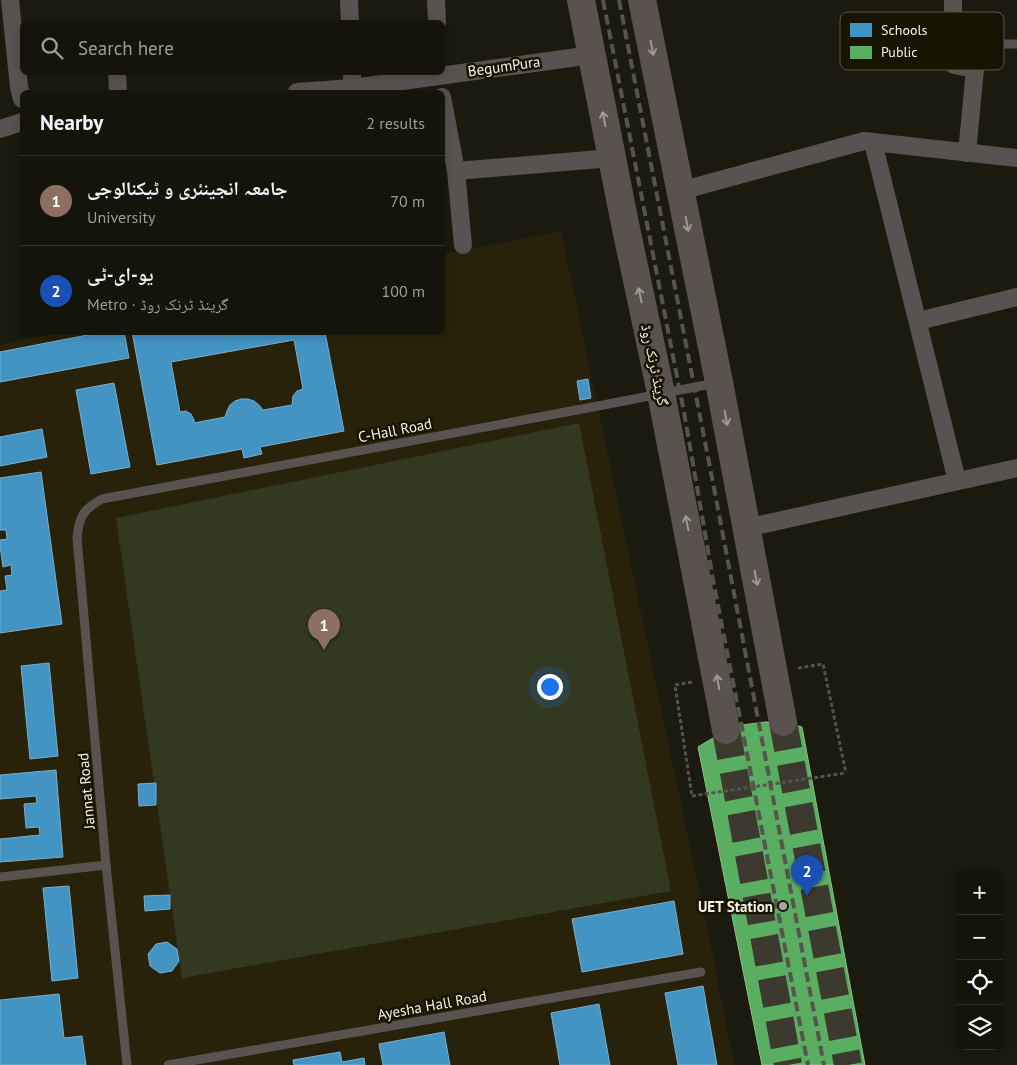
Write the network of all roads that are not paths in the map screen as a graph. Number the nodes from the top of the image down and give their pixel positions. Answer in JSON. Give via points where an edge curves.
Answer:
{"nodes":[{"id":1,"x":10,"y":0,"type":"edge"},
{"id":2,"x":349,"y":0,"type":"edge"},
{"id":3,"x":436,"y":0,"type":"edge"},
{"id":4,"x":581,"y":0,"type":"edge"},
{"id":5,"x":642,"y":0,"type":"edge"},
{"id":6,"x":350,"y":20,"type":"edge"},
{"id":7,"x":436,"y":20,"type":"edge"},
{"id":8,"x":1004,"y":44,"type":"edge"},
{"id":9,"x":1017,"y":44,"type":"edge"},
{"id":10,"x":592,"y":55,"type":"junction"},
{"id":11,"x":975,"y":70,"type":"edge"},
{"id":12,"x":117,"y":75,"type":"edge"},
{"id":13,"x":352,"y":80,"type":"edge"},
{"id":14,"x":440,"y":80,"type":"edge"},
{"id":15,"x":118,"y":90,"type":"edge"},
{"id":16,"x":305,"y":90,"type":"edge"},
{"id":17,"x":20,"y":91,"type":"edge"},
{"id":18,"x":445,"y":113,"type":"edge"},
{"id":19,"x":20,"y":123,"type":"edge"},
{"id":20,"x":0,"y":129,"type":"edge"},
{"id":21,"x":873,"y":142,"type":"junction"},
{"id":22,"x":967,"y":153,"type":"junction"},
{"id":23,"x":612,"y":158,"type":"junction"},
{"id":24,"x":1017,"y":158,"type":"edge"},
{"id":25,"x":456,"y":171,"type":"junction"},
{"id":26,"x":680,"y":191,"type":"junction"},
{"id":27,"x":450,"y":193,"type":"edge"},
{"id":28,"x":463,"y":245,"type":"dead end"},
{"id":29,"x":1017,"y":297,"type":"edge"},
{"id":30,"x":918,"y":321,"type":"junction"},
{"id":31,"x":719,"y":382,"type":"junction"},
{"id":32,"x":661,"y":393,"type":"junction"},
{"id":33,"x":1017,"y":468,"type":"edge"},
{"id":34,"x":957,"y":481,"type":"junction"},
{"id":35,"x":82,"y":514,"type":"joint"},
{"id":36,"x":746,"y":528,"type":"junction"},
{"id":37,"x":782,"y":722,"type":"tunnel mouth"},
{"id":38,"x":726,"y":730,"type":"tunnel mouth"},
{"id":39,"x":106,"y":865,"type":"junction"},
{"id":40,"x":0,"y":877,"type":"edge"},
{"id":41,"x":700,"y":972,"type":"dead end"},
{"id":42,"x":126,"y":1065,"type":"edge"},
{"id":43,"x":168,"y":1065,"type":"edge"}],
"edges":[{"from":1,"to":17,"type":"street"},
{"from":2,"to":6,"type":"street"},
{"from":3,"to":7,"type":"street"},
{"from":4,"to":10,"type":"main road","name":"گرینڈ ٹرنک روڈ"},
{"from":5,"to":26,"type":"main road","one_way":true},
{"from":8,"to":9,"type":"lane"},
{"from":10,"to":14,"type":"street","name":"BegumPura"},
{"from":23,"to":10,"type":"main road","name":"گرینڈ ٹرنک روڈ","one_way":true},
{"from":11,"to":22,"type":"street"},
{"from":12,"to":15,"type":"street"},
{"from":13,"to":14,"type":"street","name":"BegumPura"},
{"from":13,"to":16,"type":"street","name":"BegumPura"},
{"from":18,"to":25,"type":"street"},
{"from":19,"to":20,"type":"street"},
{"from":21,"to":22,"type":"street"},
{"from":21,"to":26,"type":"street","via":[[864,141]]},
{"from":21,"to":30,"type":"street"},
{"from":22,"to":24,"type":"street"},
{"from":23,"to":25,"type":"street"},
{"from":32,"to":23,"type":"main road","name":"گرینڈ ٹرنک روڈ","one_way":true},
{"from":25,"to":27,"type":"street"},
{"from":26,"to":31,"type":"main road","one_way":true},
{"from":27,"to":28,"type":"street"},
{"from":29,"to":30,"type":"street"},
{"from":30,"to":34,"type":"street"},
{"from":31,"to":32,"type":"lane","name":"C-Hall Road"},
{"from":31,"to":36,"type":"main road","one_way":true},
{"from":32,"to":35,"type":"lane","name":"C-Hall Road","via":[[102,499]]},
{"from":38,"to":32,"type":"main road","name":"گرینڈ ٹرنک روڈ","one_way":true},
{"from":33,"to":34,"type":"street"},
{"from":34,"to":36,"type":"street"},
{"from":35,"to":39,"type":"lane","name":"Jannat Road","via":[[77,538]]},
{"from":36,"to":37,"type":"main road","one_way":true},
{"from":39,"to":40,"type":"lane"},
{"from":39,"to":42,"type":"lane","name":"Jannat Road"},
{"from":41,"to":43,"type":"lane","name":"Ayesha Hall Road"}]}
